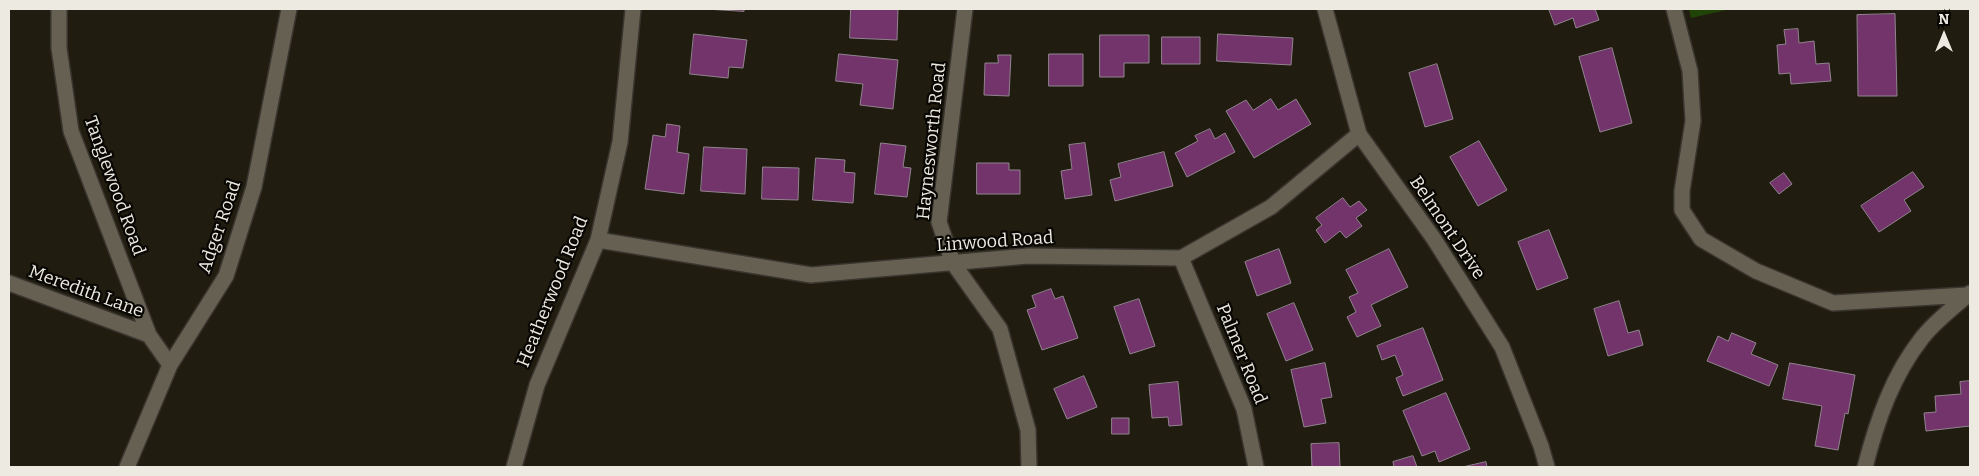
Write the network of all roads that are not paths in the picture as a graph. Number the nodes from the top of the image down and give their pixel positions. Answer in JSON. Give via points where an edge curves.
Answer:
{"nodes":[{"id":1,"x":59,"y":9,"type":"edge"},
{"id":2,"x":289,"y":9,"type":"edge"},
{"id":3,"x":633,"y":9,"type":"edge"},
{"id":4,"x":965,"y":9,"type":"edge"},
{"id":5,"x":1326,"y":9,"type":"edge"},
{"id":6,"x":1674,"y":9,"type":"edge"},
{"id":7,"x":1359,"y":134,"type":"junction"},
{"id":8,"x":598,"y":240,"type":"junction"},
{"id":9,"x":1181,"y":258,"type":"junction"},
{"id":10,"x":953,"y":263,"type":"junction"},
{"id":11,"x":9,"y":283,"type":"edge"},
{"id":12,"x":1969,"y":294,"type":"edge"},
{"id":13,"x":150,"y":335,"type":"junction"},
{"id":14,"x":170,"y":365,"type":"junction"},
{"id":15,"x":127,"y":467,"type":"edge"},
{"id":16,"x":514,"y":467,"type":"edge"},
{"id":17,"x":1030,"y":467,"type":"edge"},
{"id":18,"x":1256,"y":467,"type":"edge"},
{"id":19,"x":1547,"y":467,"type":"edge"},
{"id":20,"x":1865,"y":467,"type":"edge"}],
"edges":[{"from":1,"to":13,"type":"street","name":"Tanglewood Road","via":[[59,48],[71,131]]},
{"from":2,"to":14,"type":"street","name":"Adger Road","via":[[254,188],[226,276]]},
{"from":3,"to":8,"type":"street","name":"Heatherwood Road","via":[[620,142]]},
{"from":4,"to":10,"type":"street","name":"Haynesworth Road","via":[[939,222]]},
{"from":5,"to":7,"type":"street","name":"Belmont Drive"},
{"from":6,"to":12,"type":"street","via":[[1690,71],[1693,122],[1682,210],[1701,239],[1756,271],[1833,303]]},
{"from":7,"to":9,"type":"street","via":[[1271,207]]},
{"from":7,"to":19,"type":"street","name":"Belmont Drive","via":[[1434,239],[1502,347]]},
{"from":8,"to":10,"type":"street","name":"Linwood Road","via":[[811,275]]},
{"from":8,"to":16,"type":"street","name":"Heatherwood Road","via":[[536,384]]},
{"from":9,"to":10,"type":"street","name":"Linwood Road","via":[[1028,256]]},
{"from":9,"to":18,"type":"street","name":"Palmer Road","via":[[1244,409]]},
{"from":10,"to":17,"type":"street","name":"Haynesworth Road","via":[[1000,329],[1028,430]]},
{"from":11,"to":13,"type":"street","name":"Meredith Lane"},
{"from":12,"to":20,"type":"street","via":[[1923,337],[1892,384],[1877,422]]},
{"from":13,"to":14,"type":"street","name":"Tanglewood Road"},
{"from":14,"to":15,"type":"street","name":"Adger Road"}]}
